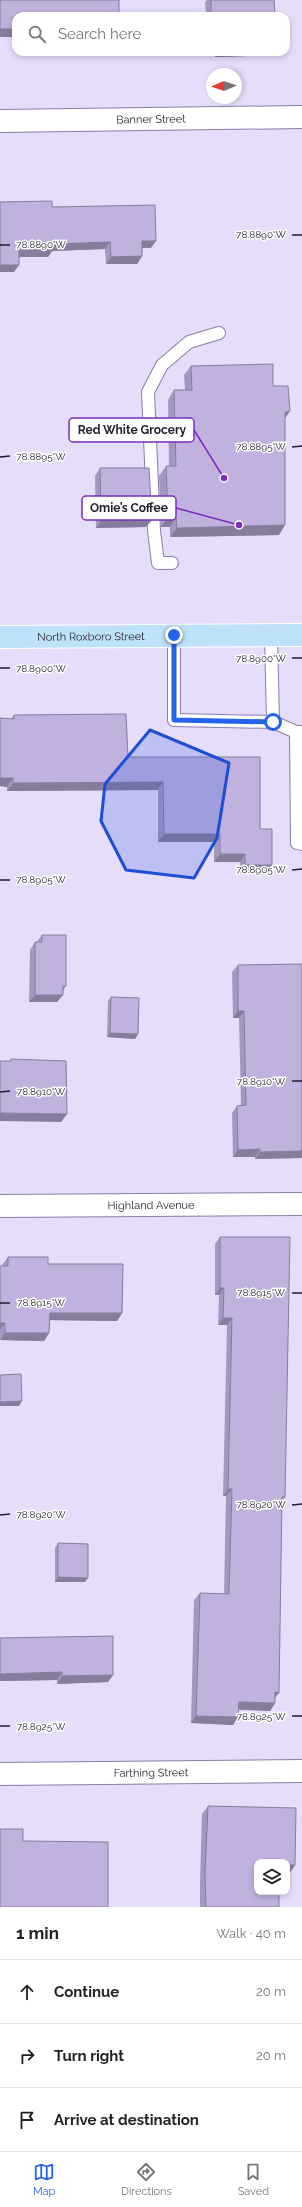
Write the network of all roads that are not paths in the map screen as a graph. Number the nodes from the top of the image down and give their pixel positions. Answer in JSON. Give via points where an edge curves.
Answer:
{"nodes":[{"id":1,"x":302,"y":117,"type":"edge"},
{"id":2,"x":0,"y":121,"type":"edge"},
{"id":3,"x":220,"y":333,"type":"dead end"},
{"id":4,"x":172,"y":563,"type":"dead end"},
{"id":5,"x":302,"y":634,"type":"edge"},
{"id":6,"x":174,"y":635,"type":"junction"},
{"id":7,"x":271,"y":635,"type":"junction"},
{"id":8,"x":0,"y":637,"type":"edge"},
{"id":9,"x":273,"y":722,"type":"junction"},
{"id":10,"x":299,"y":732,"type":"edge"},
{"id":11,"x":302,"y":844,"type":"edge"},
{"id":12,"x":302,"y":1204,"type":"edge"},
{"id":13,"x":0,"y":1206,"type":"edge"},
{"id":14,"x":302,"y":1771,"type":"edge"},
{"id":15,"x":0,"y":1774,"type":"edge"}],
"edges":[{"from":1,"to":2,"type":"street","name":"Banner Street"},
{"from":3,"to":4,"type":"lane","via":[[188,342],[162,365],[148,392],[154,531],[158,563]]},
{"from":5,"to":7,"type":"main road","name":"North Roxboro Street"},
{"from":6,"to":7,"type":"main road","name":"North Roxboro Street"},
{"from":6,"to":8,"type":"main road","name":"North Roxboro Street"},
{"from":6,"to":9,"type":"lane","via":[[174,720]]},
{"from":7,"to":9,"type":"lane"},
{"from":9,"to":10,"type":"lane"},
{"from":10,"to":11,"type":"lane","via":[[297,843]]},
{"from":12,"to":13,"type":"street","name":"Highland Avenue"},
{"from":14,"to":15,"type":"street","name":"Farthing Street"}]}
